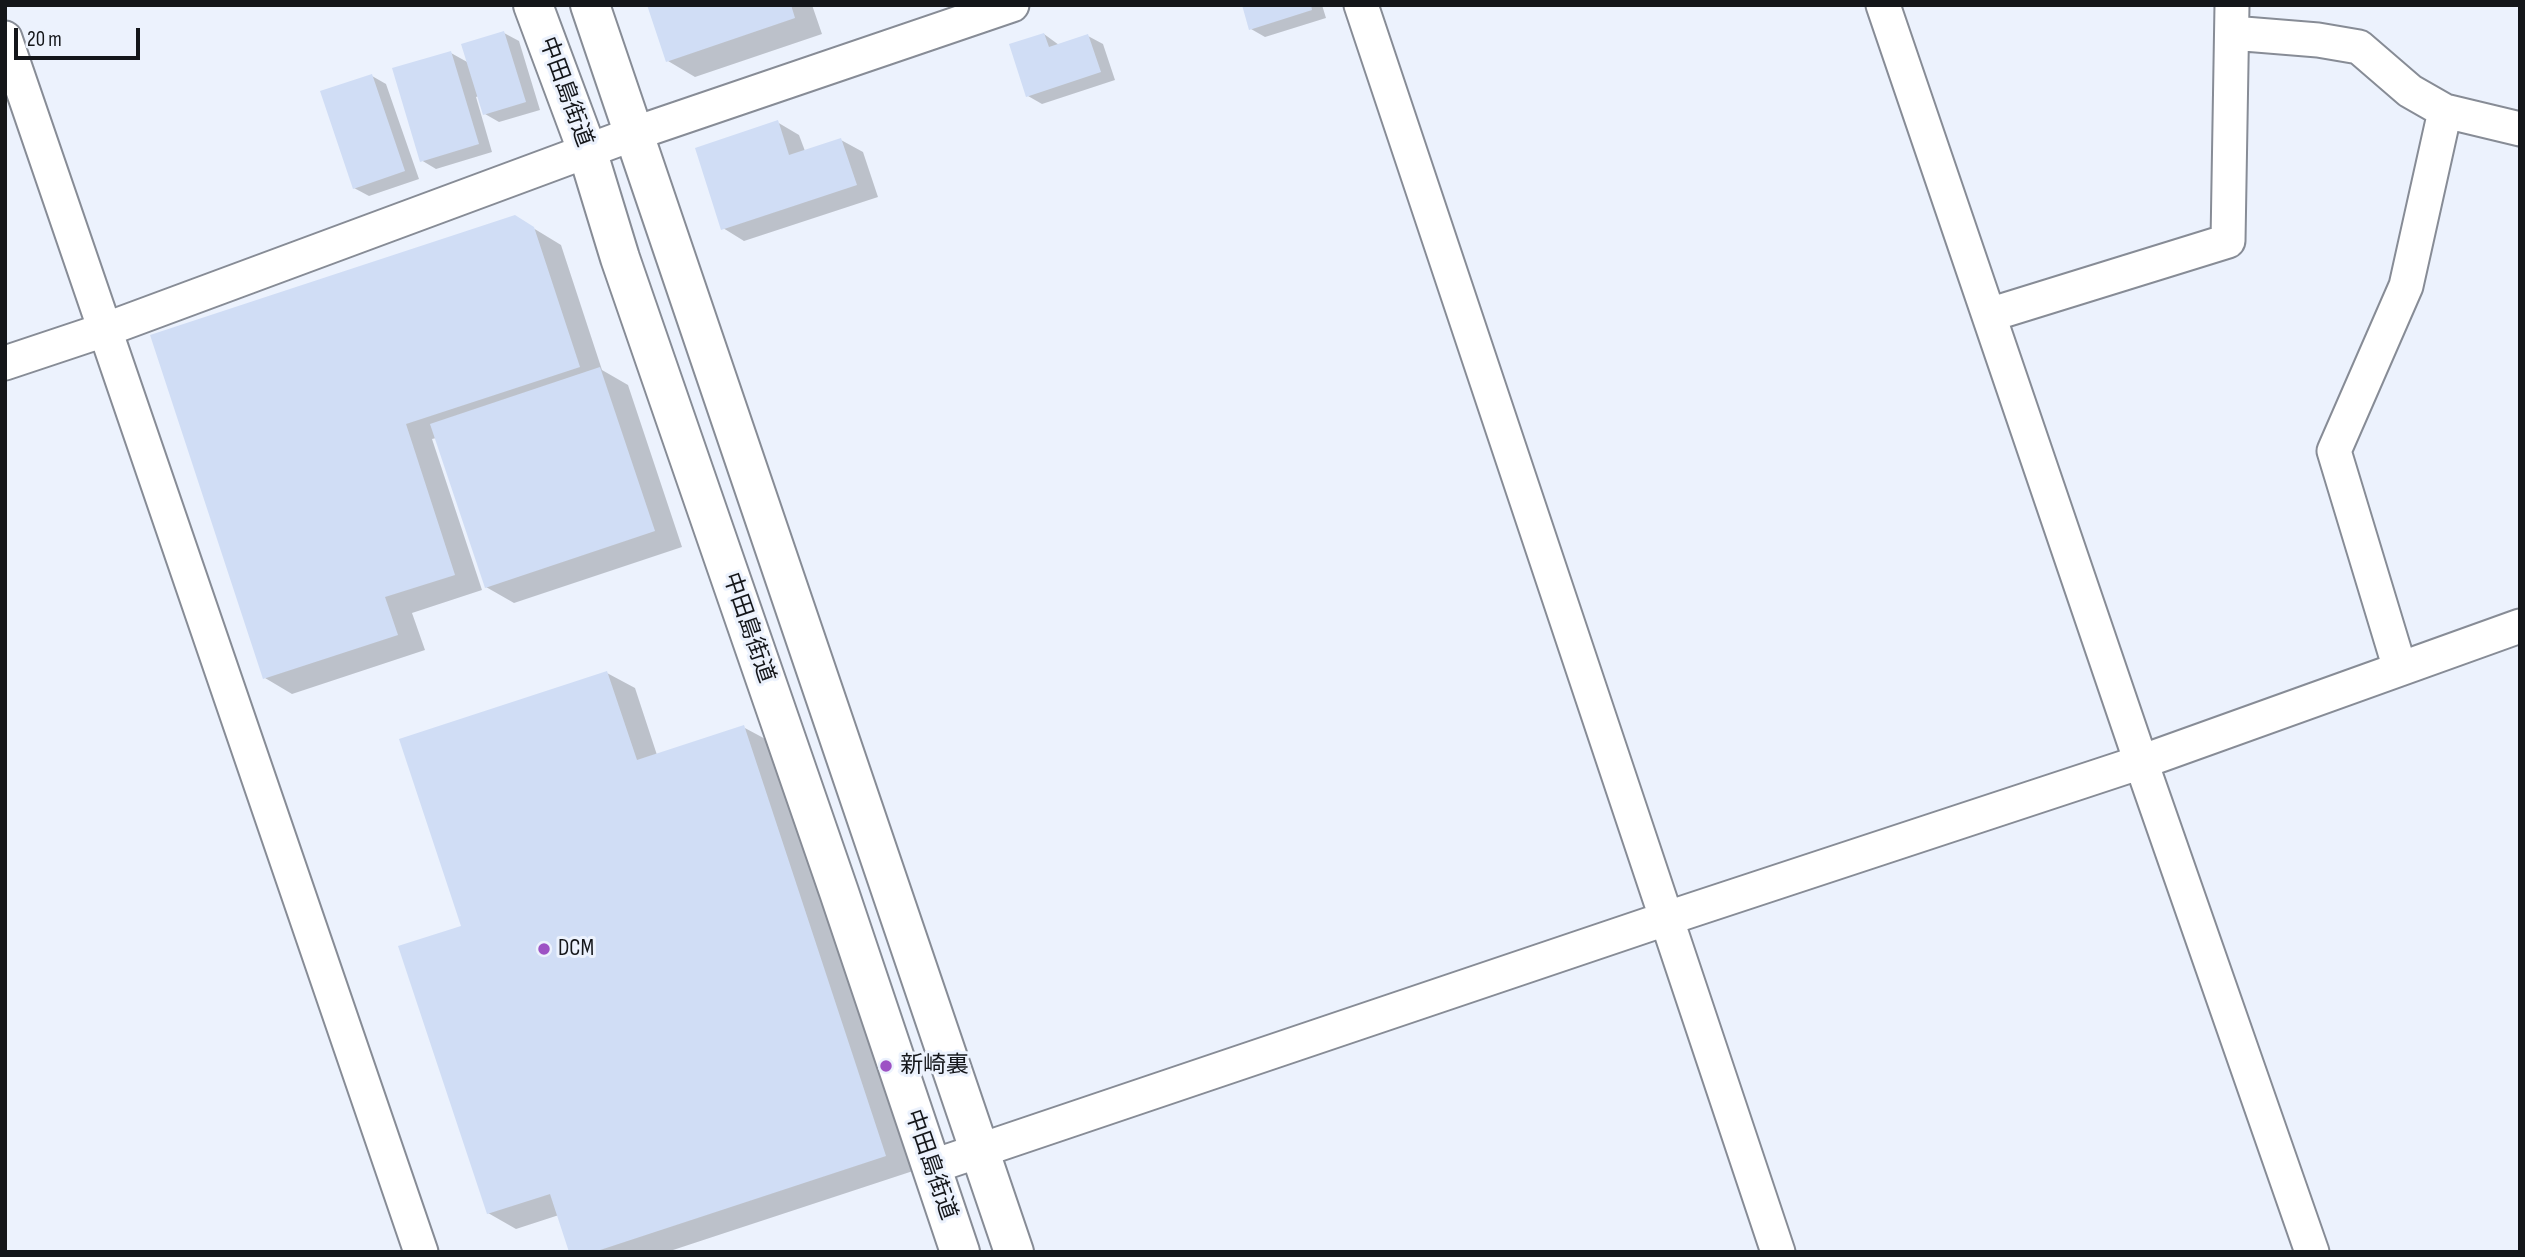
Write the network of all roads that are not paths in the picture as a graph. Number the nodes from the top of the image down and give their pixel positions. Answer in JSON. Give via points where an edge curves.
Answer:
{"nodes":[{"id":1,"x":533,"y":5,"type":"edge"},
{"id":2,"x":590,"y":5,"type":"edge"},
{"id":3,"x":1012,"y":5,"type":"edge"},
{"id":4,"x":1361,"y":5,"type":"edge"},
{"id":5,"x":1883,"y":5,"type":"edge"},
{"id":6,"x":2232,"y":19,"type":"edge"},
{"id":7,"x":5,"y":38,"type":"edge"},
{"id":8,"x":2445,"y":111,"type":"junction"},
{"id":9,"x":2520,"y":129,"type":"edge"},
{"id":10,"x":633,"y":134,"type":"junction"},
{"id":11,"x":586,"y":150,"type":"junction"},
{"id":12,"x":1989,"y":315,"type":"junction"},
{"id":13,"x":107,"y":329,"type":"junction"},
{"id":14,"x":5,"y":363,"type":"edge"},
{"id":15,"x":2520,"y":626,"type":"edge"},
{"id":16,"x":2400,"y":669,"type":"junction"},
{"id":17,"x":2141,"y":762,"type":"junction"},
{"id":18,"x":1668,"y":918,"type":"junction"},
{"id":19,"x":978,"y":1151,"type":"junction"},
{"id":20,"x":931,"y":1167,"type":"junction"},
{"id":21,"x":421,"y":1252,"type":"edge"},
{"id":22,"x":960,"y":1252,"type":"edge"},
{"id":23,"x":1014,"y":1252,"type":"edge"},
{"id":24,"x":1778,"y":1252,"type":"edge"},
{"id":25,"x":2312,"y":1252,"type":"edge"}],
"edges":[{"from":1,"to":11,"type":"street","name":"中田島街道"},
{"from":2,"to":10,"type":"street"},
{"from":3,"to":10,"type":"street"},
{"from":4,"to":18,"type":"street"},
{"from":5,"to":12,"type":"street"},
{"from":6,"to":8,"type":"street","via":[[2359,47],[2410,91]]},
{"from":6,"to":12,"type":"street","via":[[2228,241]]},
{"from":7,"to":13,"type":"street"},
{"from":8,"to":9,"type":"street"},
{"from":8,"to":16,"type":"street","via":[[2406,286],[2334,451]]},
{"from":10,"to":11,"type":"street"},
{"from":10,"to":19,"type":"street"},
{"from":11,"to":13,"type":"street"},
{"from":11,"to":20,"type":"street","name":"中田島街道"},
{"from":12,"to":17,"type":"street"},
{"from":13,"to":14,"type":"street"},
{"from":13,"to":21,"type":"street"},
{"from":15,"to":16,"type":"street"},
{"from":16,"to":17,"type":"street"},
{"from":17,"to":18,"type":"street"},
{"from":17,"to":25,"type":"street"},
{"from":18,"to":19,"type":"street"},
{"from":18,"to":24,"type":"street"},
{"from":19,"to":20,"type":"street"},
{"from":19,"to":23,"type":"street"},
{"from":20,"to":22,"type":"street","name":"中田島街道"}]}
